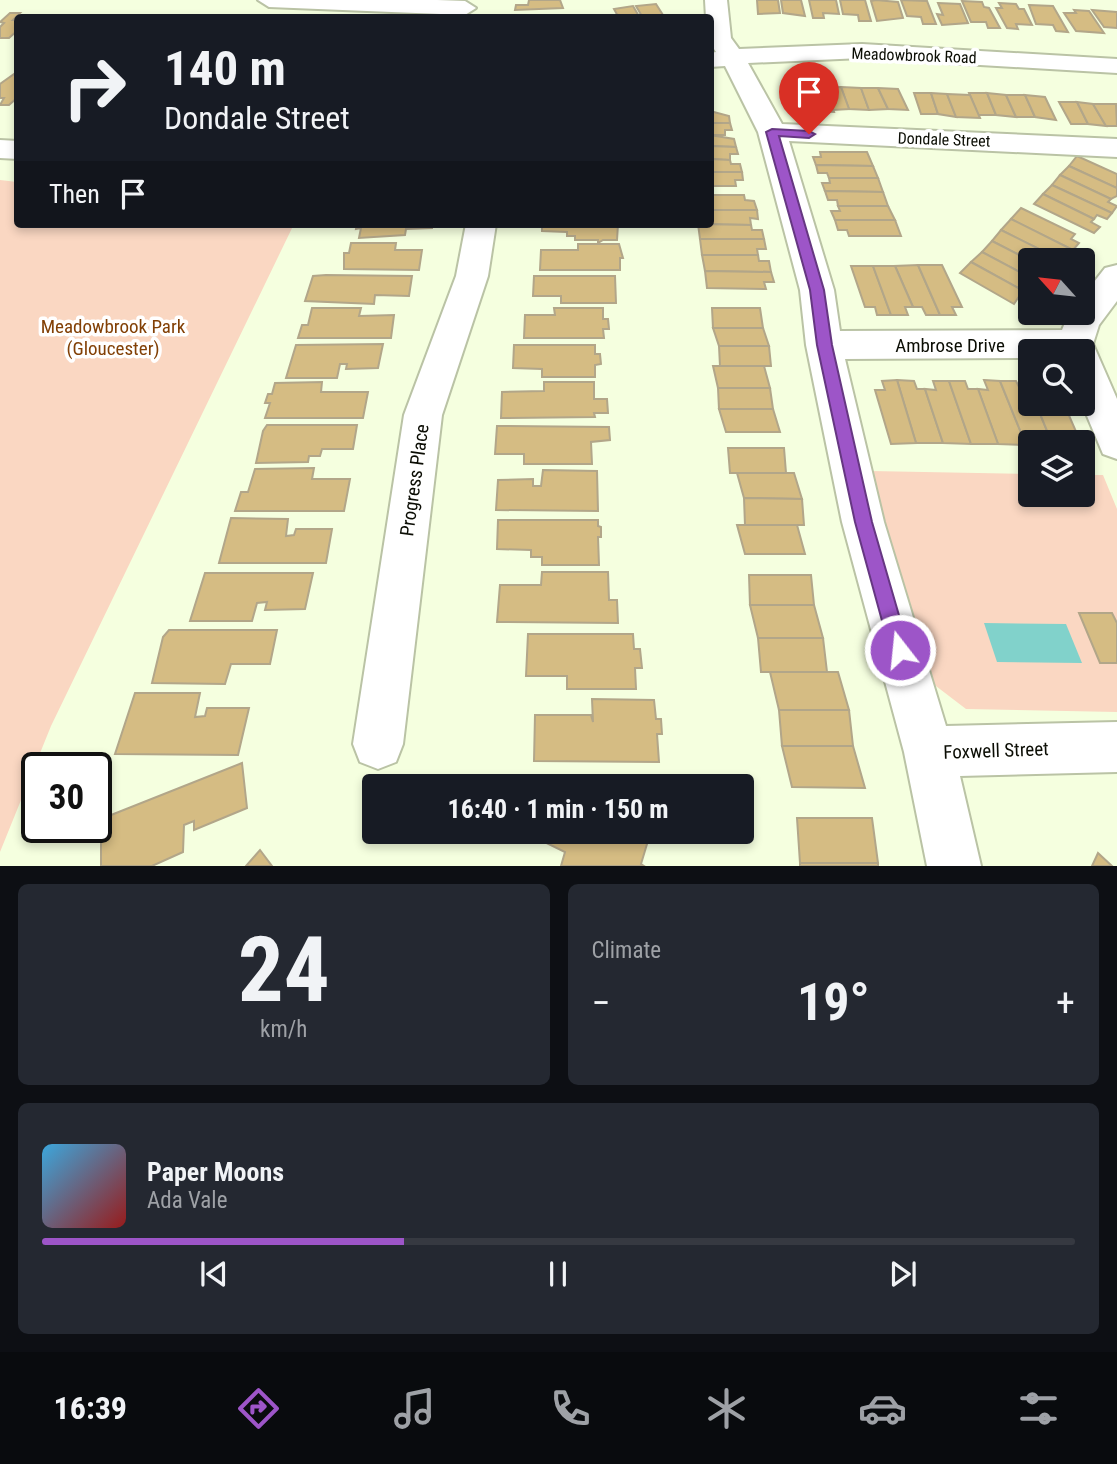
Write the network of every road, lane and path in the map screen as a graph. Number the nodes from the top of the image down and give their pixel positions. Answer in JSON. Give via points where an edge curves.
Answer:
{"nodes":[{"id":1,"x":269,"y":0,"type":"edge"},
{"id":2,"x":716,"y":0,"type":"edge"},
{"id":3,"x":465,"y":9,"type":"edge"},
{"id":4,"x":720,"y":59,"type":"edge"},
{"id":5,"x":1117,"y":65,"type":"edge"},
{"id":6,"x":772,"y":132,"type":"junction"},
{"id":7,"x":1117,"y":148,"type":"edge"},
{"id":8,"x":480,"y":228,"type":"edge"},
{"id":9,"x":1117,"y":277,"type":"edge"},
{"id":10,"x":1081,"y":339,"type":"edge"},
{"id":11,"x":824,"y":345,"type":"junction"},
{"id":12,"x":1018,"y":351,"type":"edge"},
{"id":13,"x":1095,"y":390,"type":"edge"},
{"id":14,"x":1117,"y":442,"type":"edge"},
{"id":15,"x":378,"y":744,"type":"dead end"},
{"id":16,"x":1117,"y":747,"type":"edge"},
{"id":17,"x":929,"y":752,"type":"junction"},
{"id":18,"x":954,"y":866,"type":"edge"}],
"edges":[{"from":1,"to":3,"type":"street"},
{"from":2,"to":4,"type":"street","name":"Foxwell Street"},
{"from":4,"to":5,"type":"street","name":"Meadowbrook Road","via":[[830,52]]},
{"from":4,"to":6,"type":"street","name":"Foxwell Street","via":[[747,81]]},
{"from":6,"to":7,"type":"street","name":"Dondale Street"},
{"from":6,"to":11,"type":"street","name":"Foxwell Street","via":[[817,290]]},
{"from":8,"to":15,"type":"street","name":"Progress Place","via":[[472,276],[423,415]]},
{"from":9,"to":10,"type":"street","via":[[1083,320]]},
{"from":11,"to":12,"type":"street","name":"Ambrose Drive"},
{"from":11,"to":17,"type":"street","name":"Foxwell Street","via":[[863,522]]},
{"from":13,"to":14,"type":"street"},
{"from":16,"to":17,"type":"street","name":"Foxwell Street"},
{"from":17,"to":18,"type":"street"}]}
